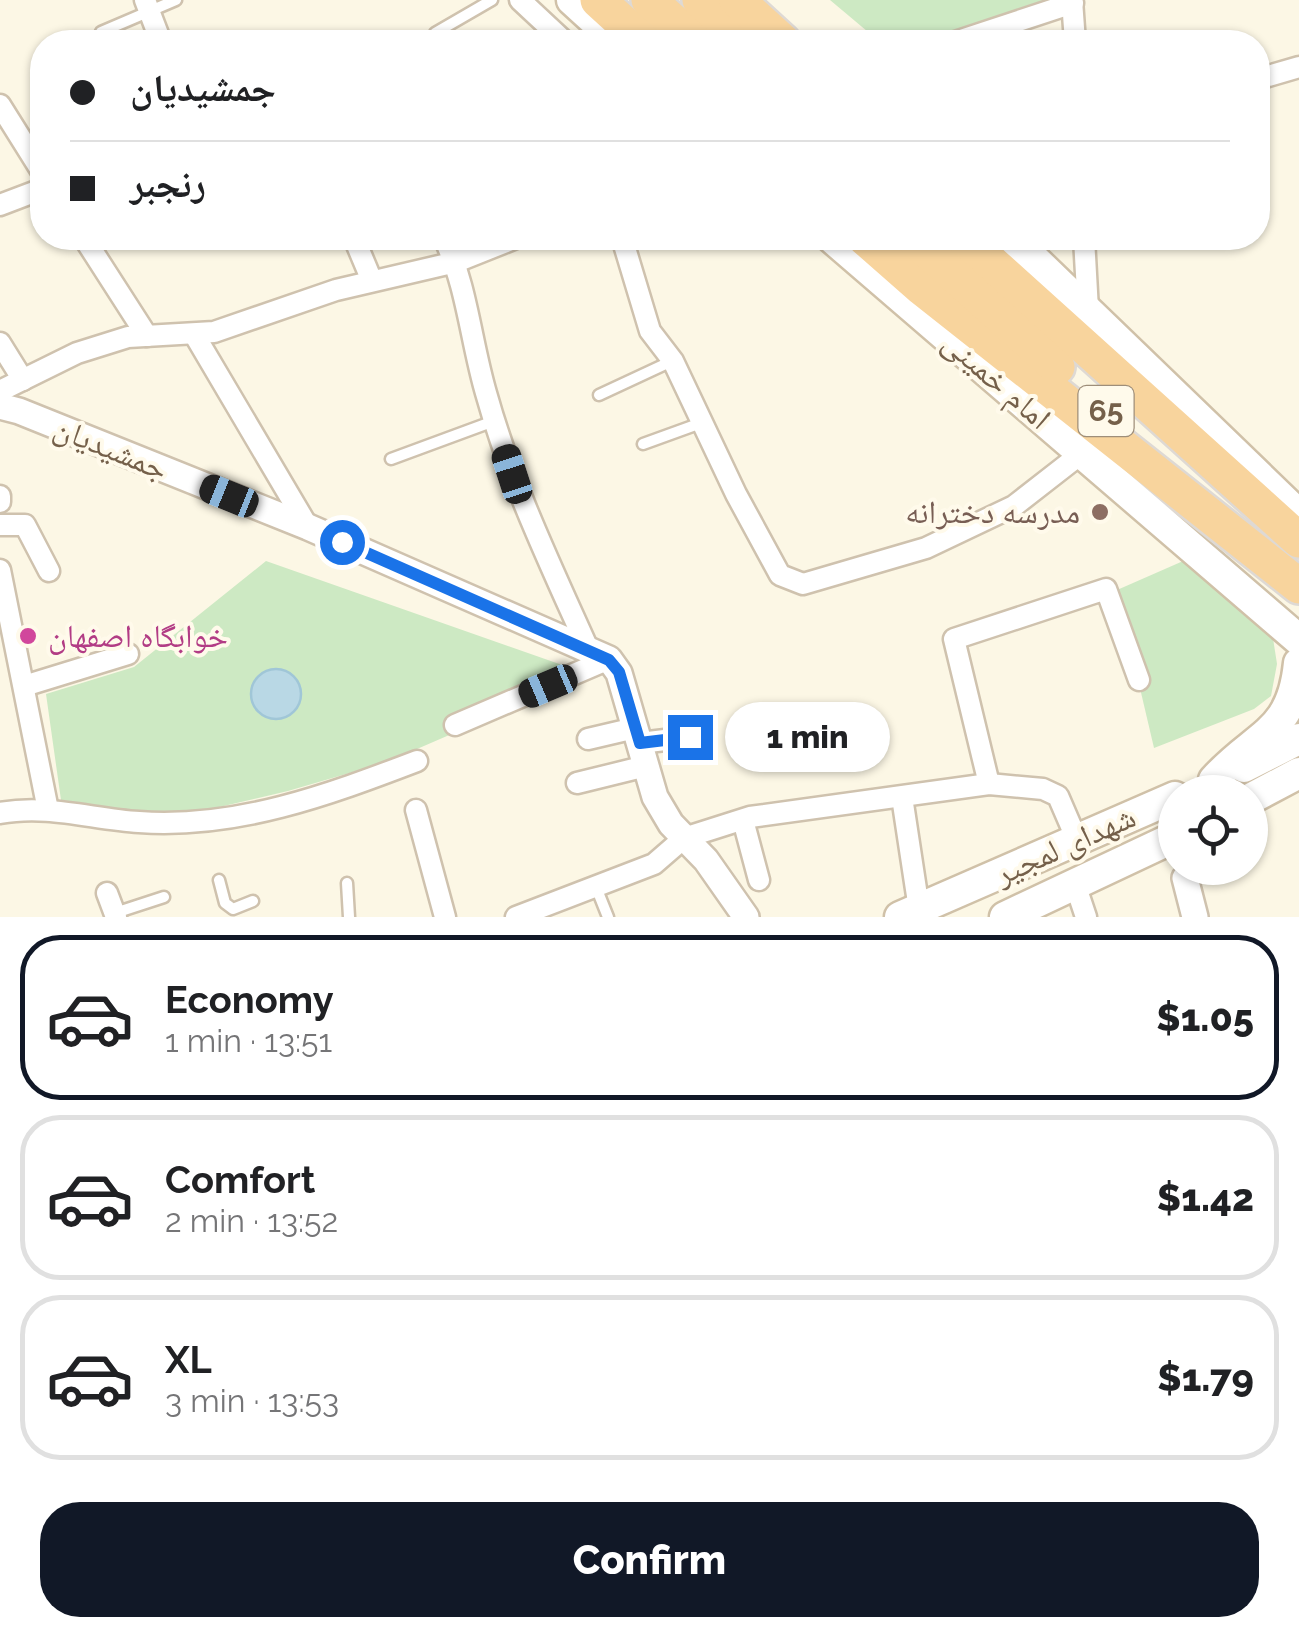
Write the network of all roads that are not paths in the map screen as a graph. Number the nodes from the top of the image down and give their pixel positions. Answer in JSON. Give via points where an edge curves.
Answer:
{"nodes":[{"id":1,"x":176,"y":0,"type":"edge"},
{"id":2,"x":492,"y":0,"type":"edge"},
{"id":3,"x":520,"y":0,"type":"edge"},
{"id":4,"x":572,"y":0,"type":"edge"},
{"id":5,"x":598,"y":0,"type":"edge"},
{"id":6,"x":648,"y":0,"type":"edge"},
{"id":7,"x":700,"y":0,"type":"edge"},
{"id":8,"x":737,"y":0,"type":"edge"},
{"id":9,"x":758,"y":0,"type":"edge"},
{"id":10,"x":1072,"y":2,"type":"edge"},
{"id":11,"x":147,"y":6,"type":"edge"},
{"id":12,"x":105,"y":30,"type":"edge"},
{"id":13,"x":156,"y":30,"type":"edge"},
{"id":14,"x":440,"y":30,"type":"edge"},
{"id":15,"x":552,"y":30,"type":"edge"},
{"id":16,"x":605,"y":30,"type":"edge"},
{"id":17,"x":631,"y":30,"type":"edge"},
{"id":18,"x":682,"y":30,"type":"edge"},
{"id":19,"x":734,"y":30,"type":"edge"},
{"id":20,"x":771,"y":30,"type":"edge"},
{"id":21,"x":791,"y":30,"type":"edge"},
{"id":22,"x":990,"y":30,"type":"edge"},
{"id":23,"x":1074,"y":30,"type":"edge"},
{"id":24,"x":1299,"y":67,"type":"edge"},
{"id":25,"x":1270,"y":75,"type":"edge"},
{"id":26,"x":0,"y":105,"type":"edge"},
{"id":27,"x":30,"y":153,"type":"edge"},
{"id":28,"x":30,"y":194,"type":"edge"},
{"id":29,"x":0,"y":205,"type":"edge"},
{"id":30,"x":100,"y":250,"type":"edge"},
{"id":31,"x":359,"y":250,"type":"edge"},
{"id":32,"x":450,"y":250,"type":"edge"},
{"id":33,"x":486,"y":250,"type":"edge"},
{"id":34,"x":626,"y":250,"type":"edge"},
{"id":35,"x":846,"y":250,"type":"edge"},
{"id":36,"x":879,"y":250,"type":"edge"},
{"id":37,"x":926,"y":250,"type":"edge"},
{"id":38,"x":977,"y":250,"type":"edge"},
{"id":39,"x":1006,"y":250,"type":"edge"},
{"id":40,"x":1025,"y":250,"type":"edge"},
{"id":41,"x":1085,"y":250,"type":"edge"},
{"id":42,"x":456,"y":262,"type":"junction"},
{"id":43,"x":372,"y":282,"type":"junction"},
{"id":44,"x":1088,"y":310,"type":"junction"},
{"id":45,"x":194,"y":334,"type":"junction"},
{"id":46,"x":147,"y":336,"type":"junction"},
{"id":47,"x":0,"y":344,"type":"edge"},
{"id":48,"x":673,"y":361,"type":"junction"},
{"id":49,"x":23,"y":380,"type":"junction"},
{"id":50,"x":0,"y":391,"type":"edge"},
{"id":51,"x":599,"y":395,"type":"dead end"},
{"id":52,"x":0,"y":406,"type":"edge"},
{"id":53,"x":494,"y":421,"type":"junction"},
{"id":54,"x":702,"y":422,"type":"junction"},
{"id":55,"x":643,"y":444,"type":"dead end"},
{"id":56,"x":1082,"y":453,"type":"junction"},
{"id":57,"x":391,"y":458,"type":"dead end"},
{"id":58,"x":1299,"y":515,"type":"edge"},
{"id":59,"x":0,"y":525,"type":"edge"},
{"id":60,"x":308,"y":528,"type":"junction"},
{"id":61,"x":1299,"y":539,"type":"edge"},
{"id":62,"x":0,"y":570,"type":"edge"},
{"id":63,"x":50,"y":571,"type":"dead end"},
{"id":64,"x":1299,"y":586,"type":"edge"},
{"id":65,"x":1299,"y":640,"type":"edge"},
{"id":66,"x":128,"y":654,"type":"dead end"},
{"id":67,"x":599,"y":655,"type":"junction"},
{"id":68,"x":1299,"y":663,"type":"edge"},
{"id":69,"x":1138,"y":680,"type":"dead end"},
{"id":70,"x":24,"y":686,"type":"junction"},
{"id":71,"x":455,"y":725,"type":"dead end"},
{"id":72,"x":690,"y":737,"type":"dead end"},
{"id":73,"x":588,"y":738,"type":"dead end"},
{"id":74,"x":1299,"y":739,"type":"edge"},
{"id":75,"x":640,"y":746,"type":"junction"},
{"id":76,"x":417,"y":760,"type":"dead end"},
{"id":77,"x":1299,"y":774,"type":"edge"},
{"id":78,"x":1213,"y":775,"type":"edge"},
{"id":79,"x":1223,"y":775,"type":"edge"},
{"id":80,"x":576,"y":783,"type":"dead end"},
{"id":81,"x":988,"y":784,"type":"junction"},
{"id":82,"x":1268,"y":789,"type":"edge"},
{"id":83,"x":902,"y":797,"type":"junction"},
{"id":84,"x":1158,"y":805,"type":"edge"},
{"id":85,"x":48,"y":810,"type":"junction"},
{"id":86,"x":416,"y":810,"type":"dead end"},
{"id":87,"x":0,"y":813,"type":"edge"},
{"id":88,"x":743,"y":820,"type":"junction"},
{"id":89,"x":684,"y":838,"type":"junction"},
{"id":90,"x":1076,"y":840,"type":"junction"},
{"id":91,"x":1158,"y":846,"type":"edge"},
{"id":92,"x":1009,"y":870,"type":"junction"},
{"id":93,"x":219,"y":880,"type":"dead end"},
{"id":94,"x":759,"y":880,"type":"dead end"},
{"id":95,"x":347,"y":883,"type":"dead end"},
{"id":96,"x":1075,"y":884,"type":"junction"},
{"id":97,"x":1187,"y":885,"type":"edge"},
{"id":98,"x":596,"y":886,"type":"junction"},
{"id":99,"x":164,"y":897,"type":"dead end"},
{"id":100,"x":254,"y":901,"type":"dead end"},
{"id":101,"x":112,"y":908,"type":"edge"},
{"id":102,"x":1015,"y":912,"type":"edge"},
{"id":103,"x":234,"y":913,"type":"edge"},
{"id":104,"x":910,"y":913,"type":"edge"},
{"id":105,"x":349,"y":917,"type":"edge"},
{"id":106,"x":444,"y":917,"type":"edge"},
{"id":107,"x":516,"y":917,"type":"edge"},
{"id":108,"x":608,"y":917,"type":"edge"},
{"id":109,"x":746,"y":917,"type":"edge"},
{"id":110,"x":1086,"y":917,"type":"edge"},
{"id":111,"x":1195,"y":917,"type":"edge"}],
"edges":[{"from":1,"to":11,"type":"lane"},
{"from":2,"to":14,"type":"lane"},
{"from":3,"to":15,"type":"street"},
{"from":4,"to":16,"type":"main road"},
{"from":5,"to":17,"type":"highway"},
{"from":6,"to":18,"type":"highway"},
{"from":7,"to":19,"type":"highway"},
{"from":8,"to":20,"type":"highway"},
{"from":9,"to":21,"type":"main road"},
{"from":10,"to":22,"type":"street"},
{"from":10,"to":23,"type":"street"},
{"from":11,"to":12,"type":"lane"},
{"from":11,"to":13,"type":"street"},
{"from":24,"to":25,"type":"street"},
{"from":26,"to":27,"type":"street"},
{"from":28,"to":29,"type":"street"},
{"from":30,"to":46,"type":"street"},
{"from":31,"to":43,"type":"street"},
{"from":32,"to":42,"type":"street"},
{"from":33,"to":42,"type":"street"},
{"from":34,"to":48,"type":"street","via":[[650,331]]},
{"from":35,"to":56,"type":"main road","name":"امام خمینی"},
{"from":36,"to":64,"type":"highway"},
{"from":37,"to":64,"type":"highway","number":"65"},
{"from":38,"to":61,"type":"highway","number":"65"},
{"from":39,"to":61,"type":"highway"},
{"from":40,"to":44,"type":"main road"},
{"from":41,"to":44,"type":"street"},
{"from":42,"to":43,"type":"street"},
{"from":42,"to":53,"type":"street"},
{"from":43,"to":45,"type":"street"},
{"from":44,"to":58,"type":"main road"},
{"from":45,"to":46,"type":"street"},
{"from":45,"to":60,"type":"street"},
{"from":46,"to":49,"type":"street","via":[[77,353]]},
{"from":47,"to":49,"type":"street"},
{"from":48,"to":51,"type":"lane"},
{"from":48,"to":54,"type":"street"},
{"from":49,"to":50,"type":"street"},
{"from":52,"to":60,"type":"street","name":"جمشیدیان"},
{"from":53,"to":57,"type":"lane"},
{"from":53,"to":67,"type":"street","via":[[520,500]]},
{"from":54,"to":55,"type":"lane"},
{"from":54,"to":56,"type":"street","via":[[780,575],[804,584],[926,548],[1014,506]]},
{"from":56,"to":65,"type":"main road","name":"امام خمینی"},
{"from":59,"to":63,"type":"street","via":[[25,525]]},
{"from":60,"to":67,"type":"street","name":"جمشیدیان"},
{"from":62,"to":70,"type":"street"},
{"from":66,"to":70,"type":"street"},
{"from":67,"to":71,"type":"street"},
{"from":67,"to":75,"type":"street","via":[[619,672]]},
{"from":68,"to":78,"type":"main road","via":[[1296,693],[1282,720]]},
{"from":69,"to":81,"type":"street","via":[[1106,590],[954,639]]},
{"from":70,"to":85,"type":"street"},
{"from":72,"to":75,"type":"street"},
{"from":73,"to":75,"type":"street"},
{"from":74,"to":79,"type":"main road"},
{"from":75,"to":80,"type":"street"},
{"from":75,"to":89,"type":"street","via":[[655,797]]},
{"from":76,"to":85,"type":"street","via":[[340,790],[205,822],[139,822]]},
{"from":77,"to":82,"type":"main road"},
{"from":81,"to":83,"type":"street"},
{"from":81,"to":90,"type":"street","via":[[1058,796]]},
{"from":83,"to":88,"type":"street"},
{"from":83,"to":104,"type":"street"},
{"from":84,"to":90,"type":"main road","name":"شهدای لمجیر"},
{"from":85,"to":87,"type":"street"},
{"from":86,"to":106,"type":"street"},
{"from":88,"to":89,"type":"street"},
{"from":88,"to":94,"type":"street"},
{"from":89,"to":98,"type":"street","via":[[654,864]]},
{"from":89,"to":109,"type":"street"},
{"from":90,"to":92,"type":"main road","name":"شهدای لمجیر"},
{"from":91,"to":96,"type":"main road","name":"شهدای لمجیر"},
{"from":92,"to":102,"type":"main road"},
{"from":92,"to":104,"type":"main road","name":"شهدای لمجیر"},
{"from":93,"to":103,"type":"lane"},
{"from":95,"to":105,"type":"lane"},
{"from":96,"to":102,"type":"main road","name":"شهدای لمجیر"},
{"from":96,"to":110,"type":"street"},
{"from":97,"to":111,"type":"street"},
{"from":98,"to":107,"type":"street"},
{"from":98,"to":108,"type":"lane"},
{"from":99,"to":101,"type":"lane"},
{"from":100,"to":103,"type":"lane"}]}
